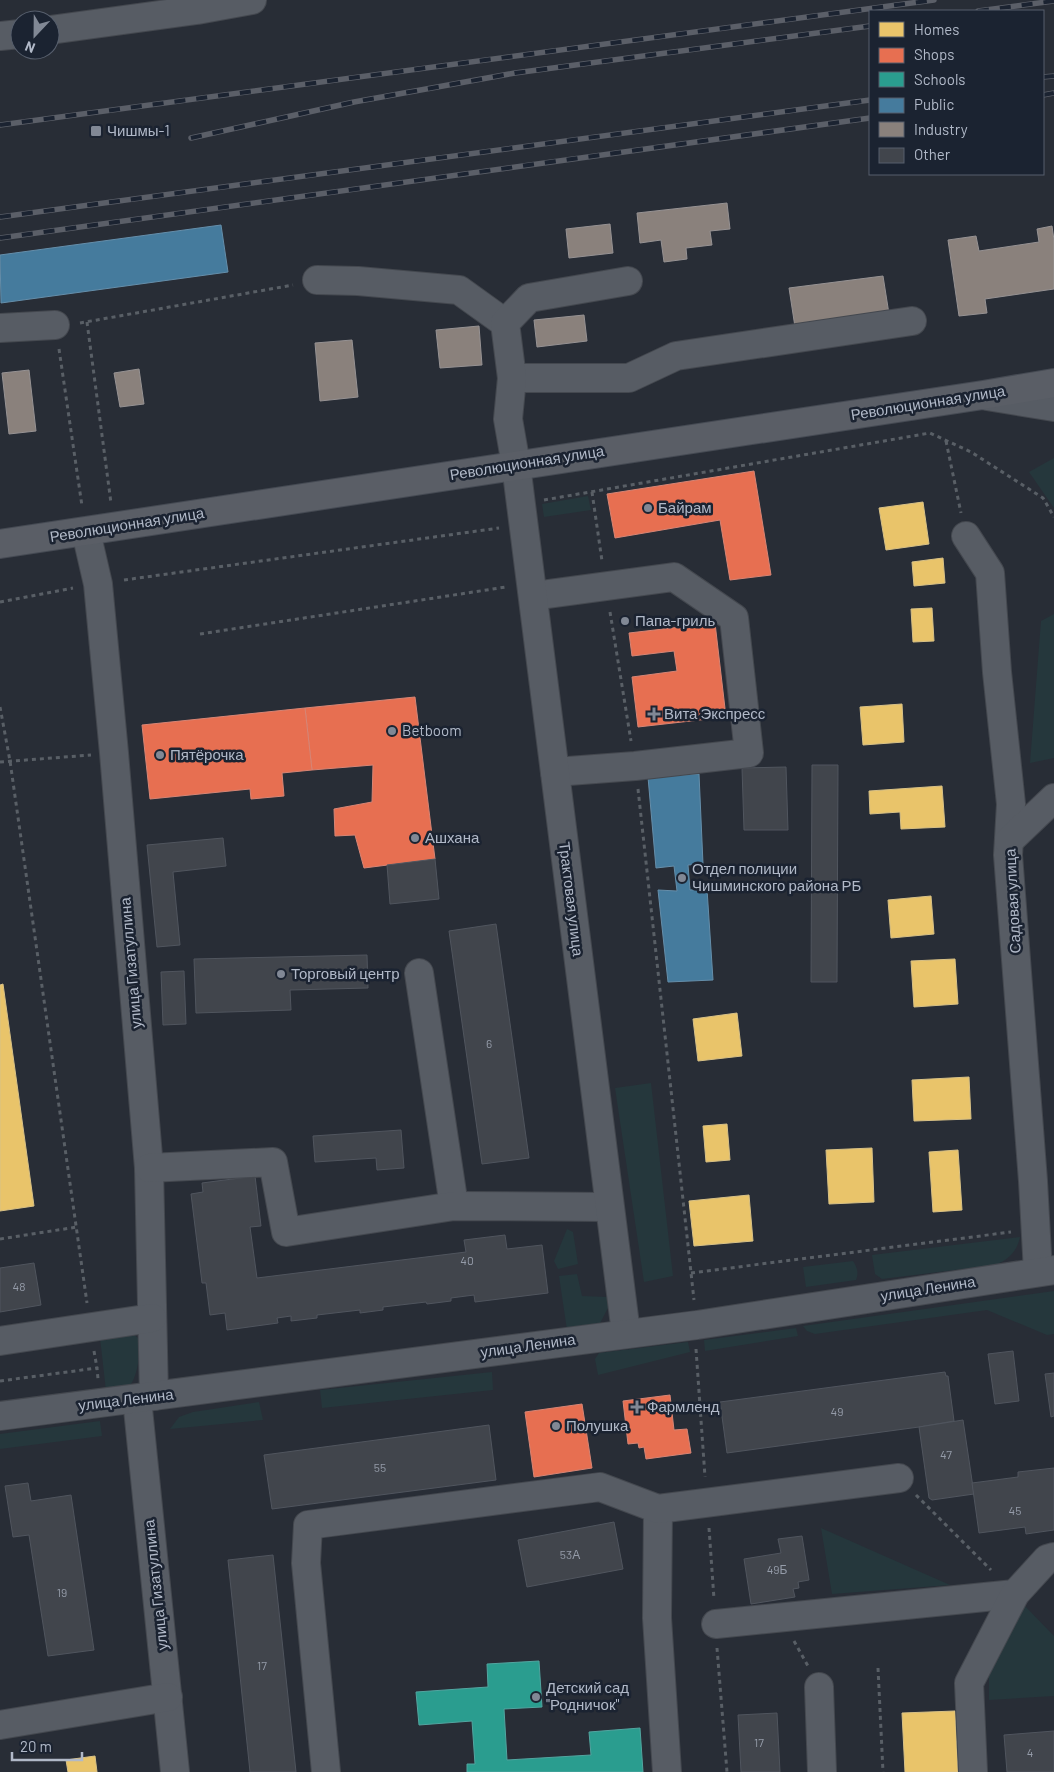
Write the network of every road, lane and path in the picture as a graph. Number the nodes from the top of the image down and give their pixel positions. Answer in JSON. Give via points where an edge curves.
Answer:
{"nodes":[{"id":1,"x":252,"y":0,"type":"edge"},
{"id":2,"x":60,"y":29,"type":"edge"},
{"id":3,"x":317,"y":280,"type":"joint"},
{"id":4,"x":628,"y":281,"type":"dead end"},
{"id":5,"x":912,"y":321,"type":"dead end"},
{"id":6,"x":87,"y":322,"type":"junction"},
{"id":7,"x":505,"y":322,"type":"junction"},
{"id":8,"x":55,"y":325,"type":"junction"},
{"id":9,"x":0,"y":328,"type":"edge"},
{"id":10,"x":512,"y":378,"type":"junction"},
{"id":11,"x":1054,"y":382,"type":"edge"},
{"id":12,"x":983,"y":395,"type":"junction"},
{"id":13,"x":1054,"y":407,"type":"edge"},
{"id":14,"x":946,"y":440,"type":"junction"},
{"id":15,"x":516,"y":464,"type":"junction"},
{"id":16,"x":592,"y":492,"type":"junction"},
{"id":17,"x":523,"y":514,"type":"junction"},
{"id":18,"x":1054,"y":517,"type":"edge"},
{"id":19,"x":115,"y":527,"type":"junction"},
{"id":20,"x":86,"y":532,"type":"junction"},
{"id":21,"x":966,"y":536,"type":"joint"},
{"id":22,"x":0,"y":544,"type":"edge"},
{"id":23,"x":122,"y":572,"type":"dead end"},
{"id":24,"x":124,"y":580,"type":"junction"},
{"id":25,"x":98,"y":584,"type":"junction"},
{"id":26,"x":606,"y":586,"type":"junction"},
{"id":27,"x":532,"y":590,"type":"junction"},
{"id":28,"x":0,"y":602,"type":"edge"},
{"id":29,"x":200,"y":634,"type":"dead end"},
{"id":30,"x":0,"y":707,"type":"edge"},
{"id":31,"x":114,"y":753,"type":"junction"},
{"id":32,"x":0,"y":762,"type":"edge"},
{"id":33,"x":10,"y":762,"type":"junction"},
{"id":34,"x":635,"y":766,"type":"junction"},
{"id":35,"x":555,"y":772,"type":"junction"},
{"id":36,"x":1054,"y":798,"type":"edge"},
{"id":37,"x":1009,"y":841,"type":"junction"},
{"id":38,"x":419,"y":973,"type":"dead end"},
{"id":39,"x":149,"y":1168,"type":"junction"},
{"id":40,"x":454,"y":1206,"type":"junction"},
{"id":41,"x":609,"y":1207,"type":"junction"},
{"id":42,"x":77,"y":1227,"type":"junction"},
{"id":43,"x":1036,"y":1229,"type":"junction"},
{"id":44,"x":0,"y":1239,"type":"edge"},
{"id":45,"x":1046,"y":1271,"type":"edge"},
{"id":46,"x":691,"y":1273,"type":"junction"},
{"id":47,"x":152,"y":1318,"type":"junction"},
{"id":48,"x":697,"y":1325,"type":"junction"},
{"id":49,"x":91,"y":1327,"type":"junction"},
{"id":50,"x":626,"y":1333,"type":"junction"},
{"id":51,"x":0,"y":1341,"type":"edge"},
{"id":52,"x":97,"y":1368,"type":"junction"},
{"id":53,"x":0,"y":1381,"type":"edge"},
{"id":54,"x":145,"y":1398,"type":"junction"},
{"id":55,"x":102,"y":1403,"type":"junction"},
{"id":56,"x":0,"y":1416,"type":"edge"},
{"id":57,"x":899,"y":1478,"type":"joint"},
{"id":58,"x":707,"y":1503,"type":"junction"},
{"id":59,"x":658,"y":1509,"type":"junction"},
{"id":60,"x":1054,"y":1557,"type":"edge"},
{"id":61,"x":1015,"y":1594,"type":"junction"},
{"id":62,"x":780,"y":1616,"type":"junction"},
{"id":63,"x":716,"y":1624,"type":"junction"},
{"id":64,"x":878,"y":1668,"type":"dead end"},
{"id":65,"x":819,"y":1687,"type":"joint"},
{"id":66,"x":168,"y":1697,"type":"junction"},
{"id":67,"x":0,"y":1725,"type":"edge"},
{"id":68,"x":175,"y":1772,"type":"edge"},
{"id":69,"x":326,"y":1772,"type":"edge"},
{"id":70,"x":667,"y":1772,"type":"edge"},
{"id":71,"x":727,"y":1772,"type":"edge"},
{"id":72,"x":822,"y":1772,"type":"edge"},
{"id":73,"x":883,"y":1772,"type":"edge"},
{"id":74,"x":973,"y":1772,"type":"edge"}],
"edges":[{"from":1,"to":2,"type":"street"},
{"from":3,"to":6,"type":"path"},
{"from":3,"to":7,"type":"street","via":[[460,290]]},
{"from":4,"to":7,"type":"street","via":[[529,298]]},
{"from":5,"to":10,"type":"street","via":[[676,356],[628,378]]},
{"from":6,"to":8,"type":"path"},
{"from":6,"to":19,"type":"path"},
{"from":7,"to":10,"type":"street","name":"Трактовая улица"},
{"from":8,"to":9,"type":"street"},
{"from":8,"to":20,"type":"path"},
{"from":10,"to":15,"type":"street","name":"Трактовая улица","via":[[508,419]]},
{"from":11,"to":12,"type":"main road","name":"Революционная улица"},
{"from":12,"to":13,"type":"street"},
{"from":12,"to":15,"type":"main road","name":"Революционная улица"},
{"from":14,"to":16,"type":"path","via":[[930,433]]},
{"from":14,"to":18,"type":"path","via":[[972,452],[1043,498]]},
{"from":14,"to":21,"type":"path"},
{"from":15,"to":17,"type":"street","name":"Трактовая улица"},
{"from":15,"to":19,"type":"main road","name":"Революционная улица"},
{"from":16,"to":17,"type":"path"},
{"from":16,"to":26,"type":"path"},
{"from":17,"to":24,"type":"path"},
{"from":17,"to":27,"type":"street","name":"Трактовая улица"},
{"from":19,"to":20,"type":"main road","name":"Революционная улица"},
{"from":20,"to":22,"type":"main road","name":"Революционная улица"},
{"from":20,"to":25,"type":"street","name":"улица Гизатуллина"},
{"from":21,"to":37,"type":"street","name":"Садовая улица","via":[[990,572],[1011,804]]},
{"from":23,"to":24,"type":"path"},
{"from":24,"to":25,"type":"path"},
{"from":25,"to":28,"type":"path"},
{"from":25,"to":31,"type":"street","name":"улица Гизатуллина"},
{"from":26,"to":27,"type":"street"},
{"from":26,"to":34,"type":"path"},
{"from":26,"to":34,"type":"street","via":[[674,577],[734,618],[749,754]]},
{"from":27,"to":29,"type":"path"},
{"from":27,"to":35,"type":"street","name":"Трактовая улица"},
{"from":30,"to":33,"type":"path"},
{"from":31,"to":33,"type":"path"},
{"from":31,"to":39,"type":"street","name":"улица Гизатуллина"},
{"from":32,"to":33,"type":"path"},
{"from":33,"to":42,"type":"path"},
{"from":34,"to":35,"type":"street"},
{"from":34,"to":46,"type":"path"},
{"from":35,"to":41,"type":"street","name":"Трактовая улица"},
{"from":36,"to":37,"type":"street"},
{"from":37,"to":43,"type":"street","name":"Садовая улица"},
{"from":38,"to":40,"type":"street"},
{"from":39,"to":40,"type":"street","via":[[273,1162],[286,1232]]},
{"from":39,"to":47,"type":"street","name":"улица Гизатуллина"},
{"from":40,"to":41,"type":"street"},
{"from":41,"to":50,"type":"street","name":"Трактовая улица"},
{"from":42,"to":44,"type":"path"},
{"from":42,"to":49,"type":"path"},
{"from":43,"to":45,"type":"street","name":"Садовая улица"},
{"from":43,"to":46,"type":"path"},
{"from":45,"to":48,"type":"street","name":"улица Ленина"},
{"from":46,"to":48,"type":"path"},
{"from":47,"to":49,"type":"street"},
{"from":47,"to":54,"type":"street","name":"улица Гизатуллина"},
{"from":48,"to":50,"type":"street","name":"улица Ленина"},
{"from":48,"to":58,"type":"path","via":[[696,1360]]},
{"from":49,"to":51,"type":"street"},
{"from":49,"to":52,"type":"path"},
{"from":50,"to":54,"type":"street","name":"улица Ленина"},
{"from":52,"to":53,"type":"path"},
{"from":52,"to":55,"type":"path"},
{"from":54,"to":55,"type":"street","name":"улица Ленина"},
{"from":54,"to":66,"type":"street","name":"улица Гизатуллина"},
{"from":55,"to":56,"type":"street","name":"улица Ленина"},
{"from":57,"to":58,"type":"street"},
{"from":57,"to":61,"type":"path"},
{"from":58,"to":59,"type":"street"},
{"from":58,"to":63,"type":"path"},
{"from":59,"to":69,"type":"street","via":[[600,1487],[308,1525],[306,1563]]},
{"from":59,"to":70,"type":"street","via":[[657,1618]]},
{"from":60,"to":61,"type":"street","via":[[1047,1559]]},
{"from":61,"to":62,"type":"street"},
{"from":61,"to":74,"type":"street","via":[[968,1683]]},
{"from":62,"to":63,"type":"street"},
{"from":62,"to":65,"type":"path"},
{"from":63,"to":71,"type":"path"},
{"from":64,"to":73,"type":"path"},
{"from":65,"to":72,"type":"street"},
{"from":66,"to":67,"type":"street"},
{"from":66,"to":68,"type":"street","name":"улица Гизатуллина"}]}
